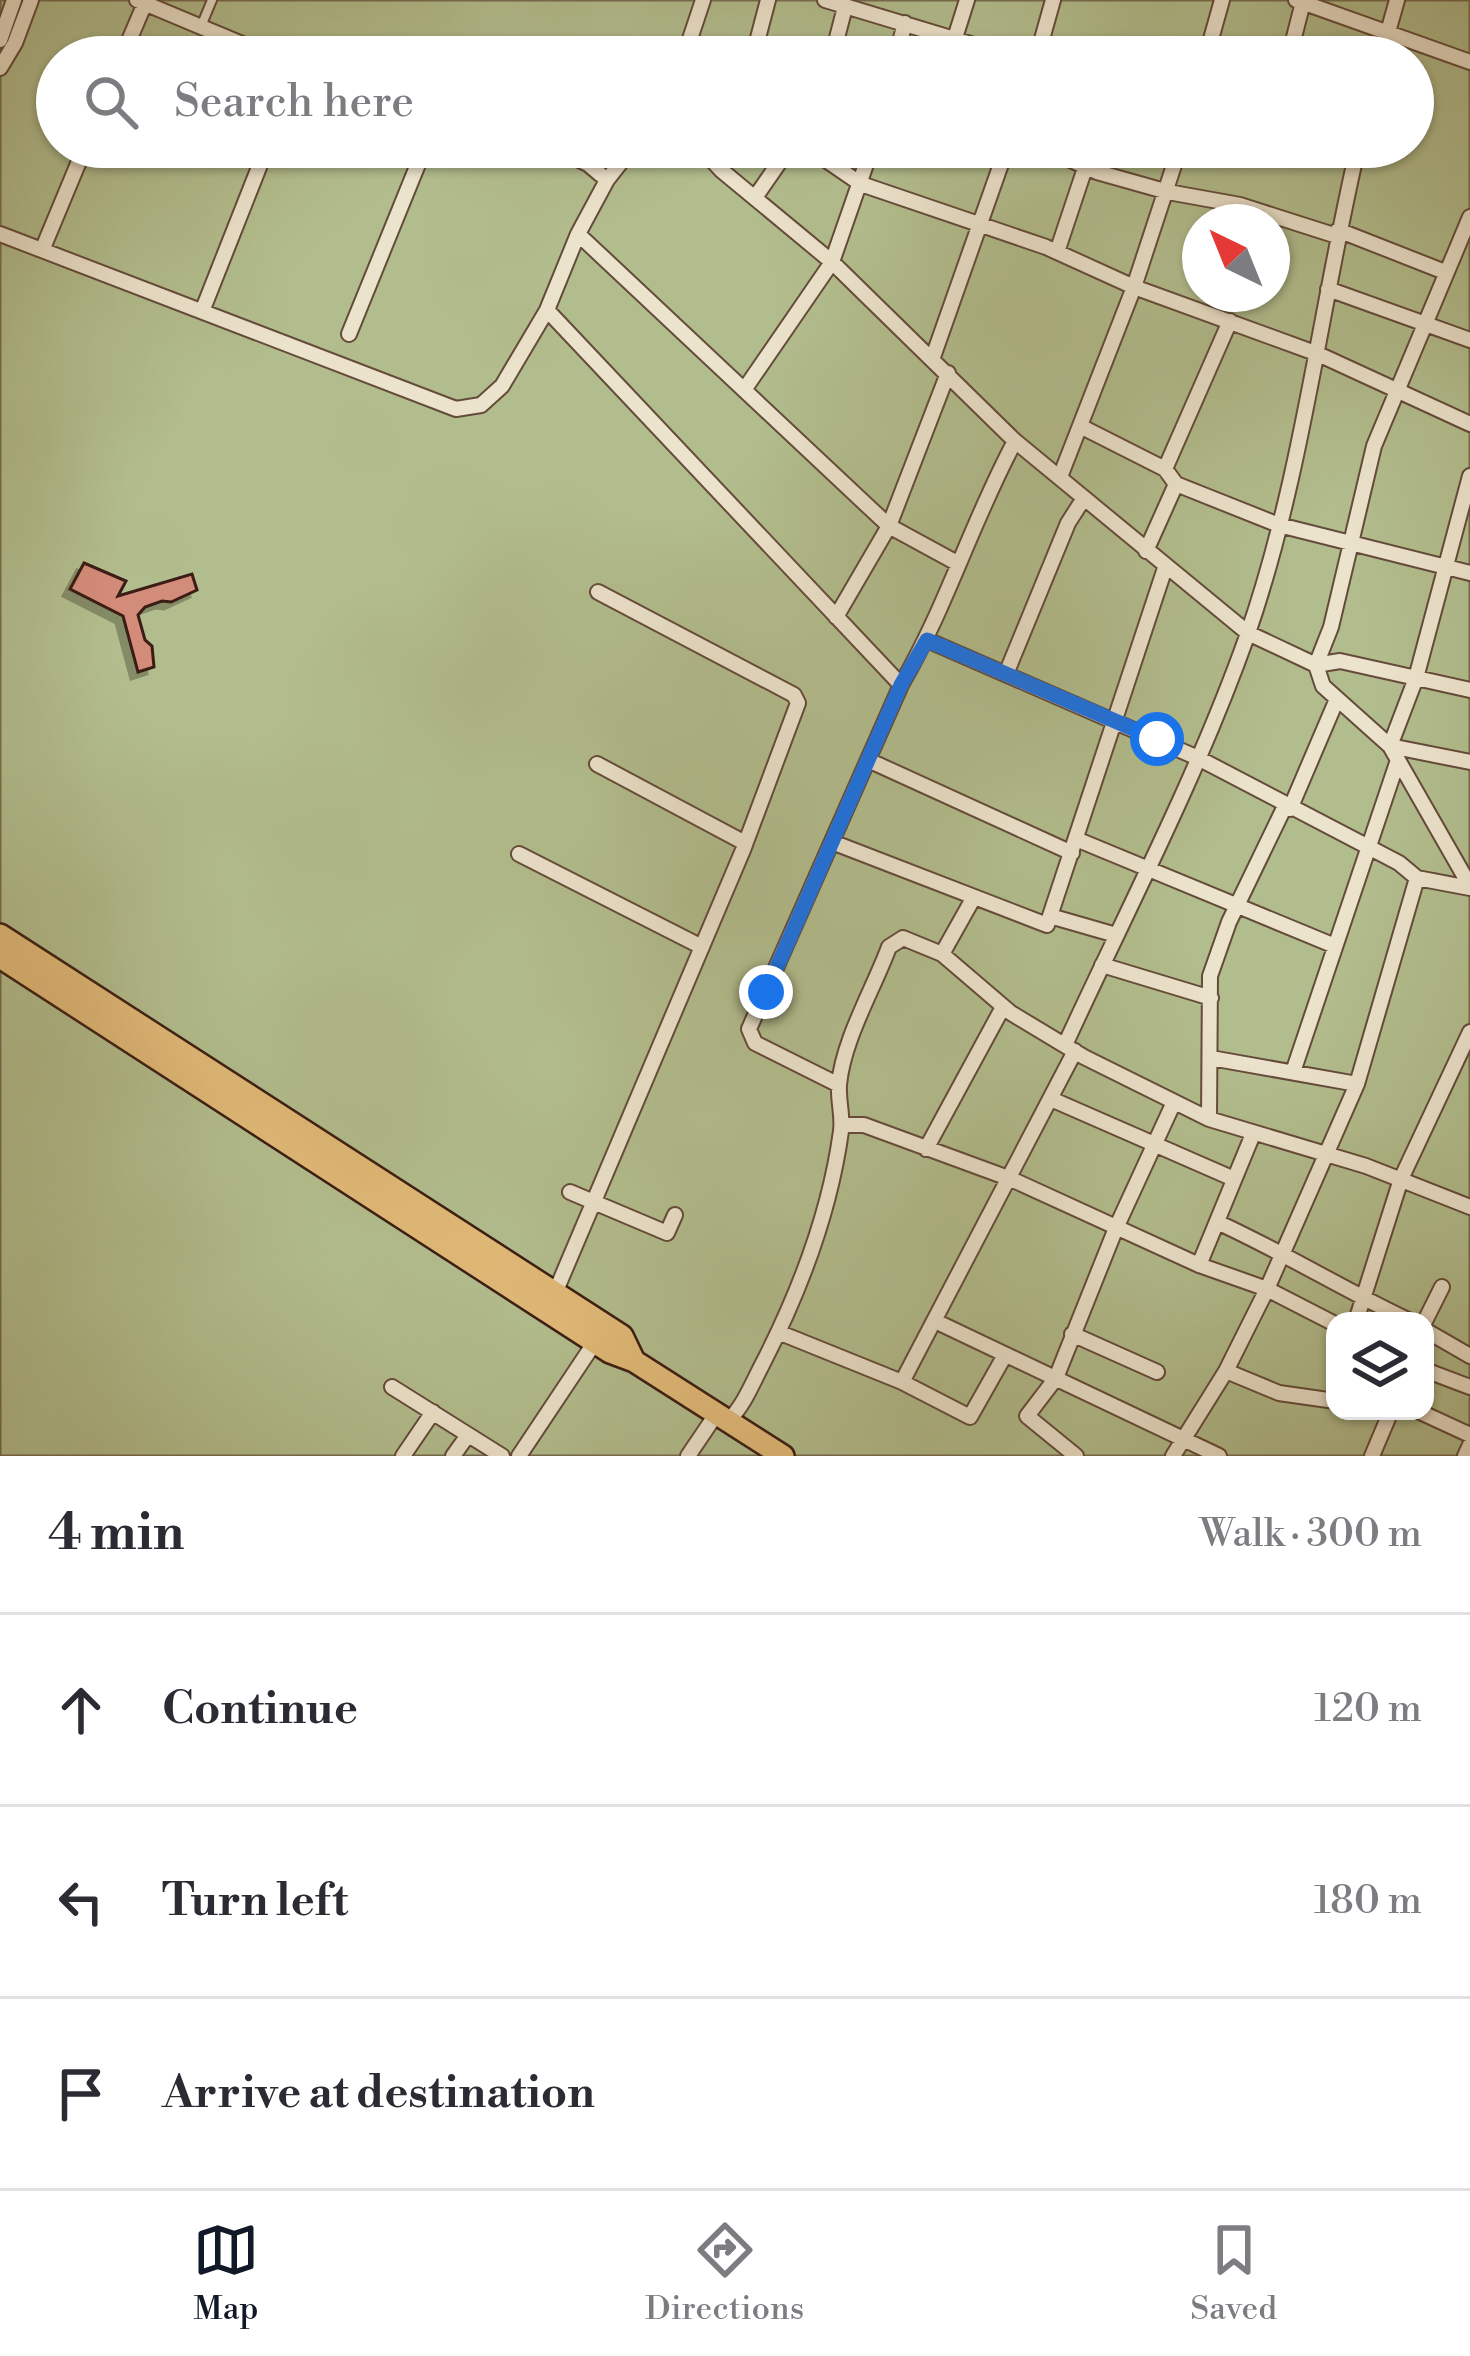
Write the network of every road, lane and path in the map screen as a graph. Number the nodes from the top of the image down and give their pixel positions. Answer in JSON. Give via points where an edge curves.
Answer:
{"nodes":[{"id":1,"x":14,"y":0,"type":"edge"},
{"id":2,"x":31,"y":0,"type":"edge"},
{"id":3,"x":212,"y":0,"type":"edge"},
{"id":4,"x":703,"y":0,"type":"edge"},
{"id":5,"x":768,"y":0,"type":"edge"},
{"id":6,"x":825,"y":0,"type":"edge"},
{"id":7,"x":967,"y":0,"type":"edge"},
{"id":8,"x":1053,"y":0,"type":"edge"},
{"id":9,"x":1222,"y":0,"type":"edge"},
{"id":10,"x":1397,"y":0,"type":"edge"},
{"id":11,"x":1300,"y":1,"type":"edge"},
{"id":12,"x":141,"y":2,"type":"edge"},
{"id":13,"x":850,"y":5,"type":"edge"},
{"id":14,"x":905,"y":23,"type":"junction"},
{"id":15,"x":202,"y":24,"type":"junction"},
{"id":16,"x":1388,"y":34,"type":"junction"},
{"id":17,"x":129,"y":36,"type":"edge"},
{"id":18,"x":228,"y":36,"type":"edge"},
{"id":19,"x":691,"y":36,"type":"edge"},
{"id":20,"x":759,"y":36,"type":"edge"},
{"id":21,"x":839,"y":36,"type":"edge"},
{"id":22,"x":902,"y":36,"type":"edge"},
{"id":23,"x":949,"y":36,"type":"edge"},
{"id":24,"x":957,"y":36,"type":"edge"},
{"id":25,"x":1043,"y":36,"type":"edge"},
{"id":26,"x":1212,"y":36,"type":"edge"},
{"id":27,"x":1293,"y":36,"type":"edge"},
{"id":28,"x":1394,"y":36,"type":"edge"},
{"id":29,"x":0,"y":40,"type":"edge"},
{"id":30,"x":1434,"y":50,"type":"edge"},
{"id":31,"x":1470,"y":62,"type":"edge"},
{"id":32,"x":0,"y":68,"type":"edge"},
{"id":33,"x":76,"y":168,"type":"edge"},
{"id":34,"x":258,"y":168,"type":"edge"},
{"id":35,"x":416,"y":168,"type":"edge"},
{"id":36,"x":593,"y":168,"type":"edge"},
{"id":37,"x":616,"y":168,"type":"edge"},
{"id":38,"x":775,"y":168,"type":"edge"},
{"id":39,"x":838,"y":168,"type":"edge"},
{"id":40,"x":866,"y":168,"type":"edge"},
{"id":41,"x":1000,"y":168,"type":"edge"},
{"id":42,"x":1088,"y":168,"type":"edge"},
{"id":43,"x":1091,"y":168,"type":"edge"},
{"id":44,"x":1174,"y":168,"type":"edge"},
{"id":45,"x":1353,"y":168,"type":"edge"},
{"id":46,"x":721,"y":170,"type":"edge"},
{"id":47,"x":607,"y":180,"type":"junction"},
{"id":48,"x":861,"y":184,"type":"junction"},
{"id":49,"x":1168,"y":192,"type":"junction"},
{"id":50,"x":756,"y":196,"type":"junction"},
{"id":51,"x":1470,"y":217,"type":"edge"},
{"id":52,"x":980,"y":223,"type":"junction"},
{"id":53,"x":1338,"y":233,"type":"junction"},
{"id":54,"x":0,"y":234,"type":"edge"},
{"id":55,"x":578,"y":234,"type":"junction"},
{"id":56,"x":43,"y":248,"type":"junction"},
{"id":57,"x":1057,"y":252,"type":"junction"},
{"id":58,"x":832,"y":262,"type":"junction"},
{"id":59,"x":1445,"y":272,"type":"junction"},
{"id":60,"x":1134,"y":287,"type":"junction"},
{"id":61,"x":1328,"y":289,"type":"junction"},
{"id":62,"x":203,"y":310,"type":"junction"},
{"id":63,"x":547,"y":310,"type":"junction"},
{"id":64,"x":1230,"y":320,"type":"junction"},
{"id":65,"x":1423,"y":321,"type":"junction"},
{"id":66,"x":349,"y":334,"type":"dead end"},
{"id":67,"x":1470,"y":340,"type":"edge"},
{"id":68,"x":1318,"y":354,"type":"junction"},
{"id":69,"x":933,"y":357,"type":"junction"},
{"id":70,"x":948,"y":373,"type":"junction"},
{"id":71,"x":744,"y":390,"type":"junction"},
{"id":72,"x":1397,"y":393,"type":"junction"},
{"id":73,"x":1470,"y":424,"type":"edge"},
{"id":74,"x":1080,"y":426,"type":"junction"},
{"id":75,"x":1015,"y":441,"type":"junction"},
{"id":76,"x":1165,"y":469,"type":"junction"},
{"id":77,"x":1470,"y":476,"type":"edge"},
{"id":78,"x":1060,"y":477,"type":"junction"},
{"id":79,"x":1176,"y":484,"type":"junction"},
{"id":80,"x":1084,"y":498,"type":"junction"},
{"id":81,"x":1279,"y":525,"type":"junction"},
{"id":82,"x":889,"y":526,"type":"junction"},
{"id":83,"x":1352,"y":543,"type":"junction"},
{"id":84,"x":1146,"y":551,"type":"junction"},
{"id":85,"x":957,"y":563,"type":"junction"},
{"id":86,"x":1165,"y":568,"type":"junction"},
{"id":87,"x":1444,"y":568,"type":"junction"},
{"id":88,"x":1470,"y":573,"type":"edge"},
{"id":89,"x":598,"y":592,"type":"dead end"},
{"id":90,"x":836,"y":617,"type":"junction"},
{"id":91,"x":1248,"y":633,"type":"junction"},
{"id":92,"x":927,"y":640,"type":"junction"},
{"id":93,"x":1316,"y":665,"type":"junction"},
{"id":94,"x":1006,"y":674,"type":"junction"},
{"id":95,"x":1416,"y":678,"type":"junction"},
{"id":96,"x":901,"y":685,"type":"junction"},
{"id":97,"x":1470,"y":690,"type":"edge"},
{"id":98,"x":1337,"y":699,"type":"junction"},
{"id":99,"x":1116,"y":720,"type":"junction"},
{"id":100,"x":1394,"y":753,"type":"junction"},
{"id":101,"x":1198,"y":758,"type":"junction"},
{"id":102,"x":868,"y":760,"type":"junction"},
{"id":103,"x":1470,"y":762,"type":"edge"},
{"id":104,"x":597,"y":764,"type":"dead end"},
{"id":105,"x":1288,"y":808,"type":"junction"},
{"id":106,"x":832,"y":842,"type":"junction"},
{"id":107,"x":745,"y":843,"type":"junction"},
{"id":108,"x":1468,"y":845,"type":"edge"},
{"id":109,"x":1074,"y":846,"type":"junction"},
{"id":110,"x":1449,"y":846,"type":"junction"},
{"id":111,"x":1367,"y":848,"type":"junction"},
{"id":112,"x":519,"y":854,"type":"dead end"},
{"id":113,"x":1147,"y":868,"type":"junction"},
{"id":114,"x":1417,"y":878,"type":"junction"},
{"id":115,"x":1470,"y":887,"type":"edge"},
{"id":116,"x":974,"y":897,"type":"junction"},
{"id":117,"x":1236,"y":908,"type":"junction"},
{"id":118,"x":1050,"y":916,"type":"junction"},
{"id":119,"x":1116,"y":934,"type":"junction"},
{"id":120,"x":0,"y":935,"type":"edge"},
{"id":121,"x":1335,"y":946,"type":"junction"},
{"id":122,"x":702,"y":947,"type":"junction"},
{"id":123,"x":943,"y":954,"type":"junction"},
{"id":124,"x":0,"y":956,"type":"edge"},
{"id":125,"x":1102,"y":965,"type":"junction"},
{"id":126,"x":1211,"y":998,"type":"junction"},
{"id":127,"x":1004,"y":1007,"type":"junction"},
{"id":128,"x":1470,"y":1032,"type":"edge"},
{"id":129,"x":1070,"y":1048,"type":"junction"},
{"id":130,"x":1211,"y":1058,"type":"junction"},
{"id":131,"x":1293,"y":1072,"type":"junction"},
{"id":132,"x":839,"y":1084,"type":"junction"},
{"id":133,"x":1357,"y":1084,"type":"junction"},
{"id":134,"x":1051,"y":1099,"type":"junction"},
{"id":135,"x":1174,"y":1102,"type":"junction"},
{"id":136,"x":1209,"y":1119,"type":"junction"},
{"id":137,"x":842,"y":1125,"type":"junction"},
{"id":138,"x":1252,"y":1134,"type":"junction"},
{"id":139,"x":1152,"y":1143,"type":"junction"},
{"id":140,"x":926,"y":1148,"type":"junction"},
{"id":141,"x":1326,"y":1155,"type":"junction"},
{"id":142,"x":1011,"y":1178,"type":"junction"},
{"id":143,"x":1234,"y":1179,"type":"junction"},
{"id":144,"x":1401,"y":1179,"type":"junction"},
{"id":145,"x":570,"y":1192,"type":"dead end"},
{"id":146,"x":594,"y":1202,"type":"junction"},
{"id":147,"x":1470,"y":1207,"type":"edge"},
{"id":148,"x":675,"y":1215,"type":"dead end"},
{"id":149,"x":1217,"y":1222,"type":"junction"},
{"id":150,"x":1116,"y":1228,"type":"junction"},
{"id":151,"x":1285,"y":1252,"type":"junction"},
{"id":152,"x":1199,"y":1265,"type":"junction"},
{"id":153,"x":1442,"y":1287,"type":"dead end"},
{"id":154,"x":1267,"y":1289,"type":"junction"},
{"id":155,"x":555,"y":1293,"type":"junction"},
{"id":156,"x":1361,"y":1298,"type":"junction"},
{"id":157,"x":1358,"y":1312,"type":"edge"},
{"id":158,"x":1391,"y":1312,"type":"edge"},
{"id":159,"x":1430,"y":1312,"type":"edge"},
{"id":160,"x":1326,"y":1319,"type":"edge"},
{"id":161,"x":934,"y":1321,"type":"junction"},
{"id":162,"x":778,"y":1332,"type":"junction"},
{"id":163,"x":1072,"y":1334,"type":"junction"},
{"id":164,"x":1434,"y":1335,"type":"edge"},
{"id":165,"x":595,"y":1342,"type":"junction"},
{"id":166,"x":1005,"y":1355,"type":"junction"},
{"id":167,"x":1470,"y":1356,"type":"edge"},
{"id":168,"x":634,"y":1361,"type":"junction"},
{"id":169,"x":1226,"y":1371,"type":"junction"},
{"id":170,"x":1157,"y":1372,"type":"dead end"},
{"id":171,"x":1434,"y":1373,"type":"edge"},
{"id":172,"x":1056,"y":1378,"type":"junction"},
{"id":173,"x":902,"y":1382,"type":"junction"},
{"id":174,"x":392,"y":1387,"type":"dead end"},
{"id":175,"x":1470,"y":1387,"type":"edge"},
{"id":176,"x":1326,"y":1400,"type":"edge"},
{"id":177,"x":433,"y":1412,"type":"junction"},
{"id":178,"x":723,"y":1416,"type":"junction"},
{"id":179,"x":1434,"y":1418,"type":"edge"},
{"id":180,"x":1386,"y":1420,"type":"edge"},
{"id":181,"x":468,"y":1435,"type":"junction"},
{"id":182,"x":1470,"y":1435,"type":"edge"},
{"id":183,"x":1185,"y":1441,"type":"junction"},
{"id":184,"x":1470,"y":1445,"type":"edge"},
{"id":185,"x":780,"y":1455,"type":"edge"},
{"id":186,"x":403,"y":1456,"type":"edge"},
{"id":187,"x":453,"y":1456,"type":"edge"},
{"id":188,"x":502,"y":1456,"type":"edge"},
{"id":189,"x":519,"y":1456,"type":"edge"},
{"id":190,"x":688,"y":1456,"type":"edge"},
{"id":191,"x":1076,"y":1456,"type":"edge"},
{"id":192,"x":1173,"y":1456,"type":"edge"},
{"id":193,"x":1220,"y":1456,"type":"edge"},
{"id":194,"x":1372,"y":1456,"type":"edge"},
{"id":195,"x":1466,"y":1456,"type":"edge"}],
"edges":[{"from":1,"to":29,"type":"street"},
{"from":2,"to":32,"type":"street"},
{"from":3,"to":15,"type":"lane"},
{"from":4,"to":19,"type":"street"},
{"from":5,"to":20,"type":"street"},
{"from":6,"to":13,"type":"street"},
{"from":7,"to":24,"type":"street"},
{"from":8,"to":25,"type":"street"},
{"from":9,"to":26,"type":"street"},
{"from":10,"to":16,"type":"street"},
{"from":11,"to":16,"type":"street"},
{"from":11,"to":27,"type":"street"},
{"from":12,"to":15,"type":"street"},
{"from":12,"to":17,"type":"street"},
{"from":13,"to":14,"type":"street"},
{"from":13,"to":21,"type":"street"},
{"from":14,"to":22,"type":"street"},
{"from":14,"to":23,"type":"street"},
{"from":15,"to":18,"type":"street"},
{"from":16,"to":28,"type":"street"},
{"from":30,"to":31,"type":"street"},
{"from":33,"to":56,"type":"street"},
{"from":34,"to":62,"type":"street"},
{"from":35,"to":66,"type":"street"},
{"from":36,"to":47,"type":"street"},
{"from":37,"to":47,"type":"street"},
{"from":38,"to":50,"type":"street"},
{"from":39,"to":48,"type":"street"},
{"from":40,"to":48,"type":"street"},
{"from":41,"to":52,"type":"street"},
{"from":42,"to":57,"type":"street"},
{"from":43,"to":49,"type":"street"},
{"from":44,"to":49,"type":"street"},
{"from":45,"to":53,"type":"street"},
{"from":46,"to":50,"type":"street"},
{"from":47,"to":55,"type":"street"},
{"from":48,"to":52,"type":"street"},
{"from":48,"to":58,"type":"street"},
{"from":49,"to":53,"type":"street"},
{"from":49,"to":60,"type":"street"},
{"from":50,"to":58,"type":"street"},
{"from":51,"to":59,"type":"street"},
{"from":52,"to":57,"type":"street"},
{"from":52,"to":69,"type":"street"},
{"from":53,"to":59,"type":"street"},
{"from":53,"to":61,"type":"street"},
{"from":54,"to":56,"type":"street"},
{"from":55,"to":63,"type":"street"},
{"from":55,"to":71,"type":"street"},
{"from":56,"to":62,"type":"street"},
{"from":57,"to":60,"type":"street"},
{"from":58,"to":69,"type":"street"},
{"from":58,"to":71,"type":"street"},
{"from":59,"to":65,"type":"street"},
{"from":60,"to":64,"type":"street"},
{"from":60,"to":74,"type":"street"},
{"from":61,"to":65,"type":"street"},
{"from":61,"to":68,"type":"street"},
{"from":62,"to":63,"type":"street","via":[[456,409],[493,396]]},
{"from":63,"to":90,"type":"street"},
{"from":64,"to":68,"type":"street"},
{"from":64,"to":76,"type":"street"},
{"from":65,"to":67,"type":"street"},
{"from":65,"to":72,"type":"street"},
{"from":68,"to":72,"type":"street"},
{"from":68,"to":81,"type":"street"},
{"from":69,"to":70,"type":"street"},
{"from":70,"to":75,"type":"street"},
{"from":70,"to":82,"type":"street"},
{"from":71,"to":82,"type":"street"},
{"from":72,"to":73,"type":"street"},
{"from":72,"to":83,"type":"street","via":[[1374,446]]},
{"from":74,"to":76,"type":"street"},
{"from":74,"to":78,"type":"street"},
{"from":75,"to":78,"type":"street"},
{"from":75,"to":85,"type":"street"},
{"from":76,"to":79,"type":"street"},
{"from":77,"to":87,"type":"street"},
{"from":78,"to":80,"type":"street"},
{"from":79,"to":81,"type":"street"},
{"from":79,"to":84,"type":"street"},
{"from":80,"to":84,"type":"street"},
{"from":80,"to":94,"type":"street"},
{"from":81,"to":83,"type":"street"},
{"from":81,"to":91,"type":"street"},
{"from":82,"to":85,"type":"street"},
{"from":82,"to":90,"type":"street"},
{"from":83,"to":87,"type":"street"},
{"from":83,"to":93,"type":"street"},
{"from":84,"to":86,"type":"street"},
{"from":85,"to":92,"type":"street"},
{"from":86,"to":91,"type":"street"},
{"from":86,"to":99,"type":"street"},
{"from":87,"to":88,"type":"street"},
{"from":87,"to":95,"type":"street"},
{"from":89,"to":107,"type":"street","via":[[794,695],[798,703]]},
{"from":90,"to":96,"type":"street"},
{"from":91,"to":93,"type":"street"},
{"from":91,"to":101,"type":"street"},
{"from":92,"to":94,"type":"street"},
{"from":92,"to":96,"type":"street"},
{"from":93,"to":95,"type":"street","via":[[1340,661]]},
{"from":93,"to":98,"type":"street"},
{"from":94,"to":99,"type":"street"},
{"from":95,"to":97,"type":"street"},
{"from":95,"to":100,"type":"street"},
{"from":96,"to":102,"type":"street"},
{"from":98,"to":100,"type":"street"},
{"from":98,"to":105,"type":"street"},
{"from":99,"to":101,"type":"street"},
{"from":99,"to":109,"type":"street"},
{"from":100,"to":103,"type":"street"},
{"from":100,"to":110,"type":"street"},
{"from":100,"to":111,"type":"street"},
{"from":101,"to":105,"type":"street"},
{"from":101,"to":113,"type":"street"},
{"from":102,"to":106,"type":"street"},
{"from":102,"to":109,"type":"street"},
{"from":104,"to":107,"type":"street"},
{"from":105,"to":111,"type":"street"},
{"from":105,"to":117,"type":"street"},
{"from":106,"to":116,"type":"street"},
{"from":106,"to":132,"type":"street","via":[[749,1029],[755,1043]]},
{"from":107,"to":122,"type":"street"},
{"from":108,"to":110,"type":"street"},
{"from":109,"to":113,"type":"street"},
{"from":109,"to":118,"type":"street"},
{"from":110,"to":115,"type":"street"},
{"from":111,"to":114,"type":"street"},
{"from":111,"to":121,"type":"street"},
{"from":112,"to":122,"type":"street"},
{"from":113,"to":117,"type":"street"},
{"from":113,"to":119,"type":"street"},
{"from":114,"to":115,"type":"street"},
{"from":114,"to":133,"type":"street"},
{"from":116,"to":118,"type":"street","via":[[1047,925]]},
{"from":116,"to":123,"type":"street"},
{"from":117,"to":121,"type":"street"},
{"from":117,"to":126,"type":"street","via":[[1210,976]]},
{"from":118,"to":119,"type":"street"},
{"from":119,"to":125,"type":"street"},
{"from":120,"to":155,"type":"main road"},
{"from":121,"to":131,"type":"street"},
{"from":122,"to":146,"type":"street"},
{"from":123,"to":127,"type":"street"},
{"from":123,"to":132,"type":"street","via":[[903,938],[890,947]]},
{"from":124,"to":165,"type":"main road"},
{"from":125,"to":126,"type":"street"},
{"from":125,"to":129,"type":"street"},
{"from":126,"to":130,"type":"street"},
{"from":127,"to":129,"type":"street"},
{"from":127,"to":140,"type":"street"},
{"from":128,"to":144,"type":"street"},
{"from":129,"to":134,"type":"street"},
{"from":129,"to":135,"type":"street"},
{"from":130,"to":131,"type":"street"},
{"from":130,"to":136,"type":"street"},
{"from":131,"to":133,"type":"street"},
{"from":132,"to":137,"type":"street"},
{"from":133,"to":141,"type":"street"},
{"from":134,"to":139,"type":"street"},
{"from":134,"to":142,"type":"street"},
{"from":135,"to":136,"type":"street"},
{"from":135,"to":139,"type":"street"},
{"from":136,"to":138,"type":"street"},
{"from":137,"to":140,"type":"street"},
{"from":137,"to":162,"type":"street","via":[[831,1190]]},
{"from":138,"to":141,"type":"street"},
{"from":138,"to":143,"type":"street"},
{"from":139,"to":143,"type":"street"},
{"from":139,"to":150,"type":"street"},
{"from":140,"to":142,"type":"street"},
{"from":141,"to":144,"type":"street"},
{"from":141,"to":151,"type":"street"},
{"from":142,"to":150,"type":"street"},
{"from":142,"to":161,"type":"street"},
{"from":143,"to":149,"type":"street"},
{"from":144,"to":147,"type":"street"},
{"from":144,"to":156,"type":"street"},
{"from":145,"to":146,"type":"street"},
{"from":146,"to":148,"type":"street","via":[[667,1233]]},
{"from":146,"to":155,"type":"street"},
{"from":149,"to":151,"type":"street"},
{"from":149,"to":152,"type":"street"},
{"from":150,"to":152,"type":"street"},
{"from":150,"to":163,"type":"street"},
{"from":151,"to":154,"type":"street"},
{"from":151,"to":156,"type":"street"},
{"from":152,"to":154,"type":"street"},
{"from":153,"to":159,"type":"street"},
{"from":154,"to":160,"type":"street"},
{"from":154,"to":169,"type":"street"},
{"from":155,"to":168,"type":"main road","via":[[622,1336]]},
{"from":156,"to":157,"type":"street"},
{"from":156,"to":158,"type":"street"},
{"from":161,"to":166,"type":"street"},
{"from":161,"to":173,"type":"street"},
{"from":162,"to":173,"type":"street"},
{"from":162,"to":178,"type":"street","via":[[739,1409]]},
{"from":163,"to":170,"type":"street"},
{"from":163,"to":172,"type":"street"},
{"from":164,"to":167,"type":"street"},
{"from":165,"to":168,"type":"main road"},
{"from":165,"to":189,"type":"street"},
{"from":166,"to":172,"type":"street"},
{"from":166,"to":173,"type":"street","via":[[970,1417]]},
{"from":168,"to":178,"type":"main road"},
{"from":169,"to":176,"type":"street","via":[[1279,1393]]},
{"from":169,"to":183,"type":"street"},
{"from":171,"to":175,"type":"street"},
{"from":172,"to":183,"type":"street"},
{"from":172,"to":191,"type":"street","via":[[1027,1416]]},
{"from":174,"to":177,"type":"street"},
{"from":177,"to":181,"type":"street"},
{"from":177,"to":186,"type":"street"},
{"from":178,"to":185,"type":"main road"},
{"from":178,"to":190,"type":"street"},
{"from":179,"to":182,"type":"street"},
{"from":180,"to":194,"type":"street"},
{"from":181,"to":187,"type":"street"},
{"from":181,"to":188,"type":"street"},
{"from":183,"to":192,"type":"street"},
{"from":183,"to":193,"type":"street"},
{"from":184,"to":195,"type":"street"}]}
